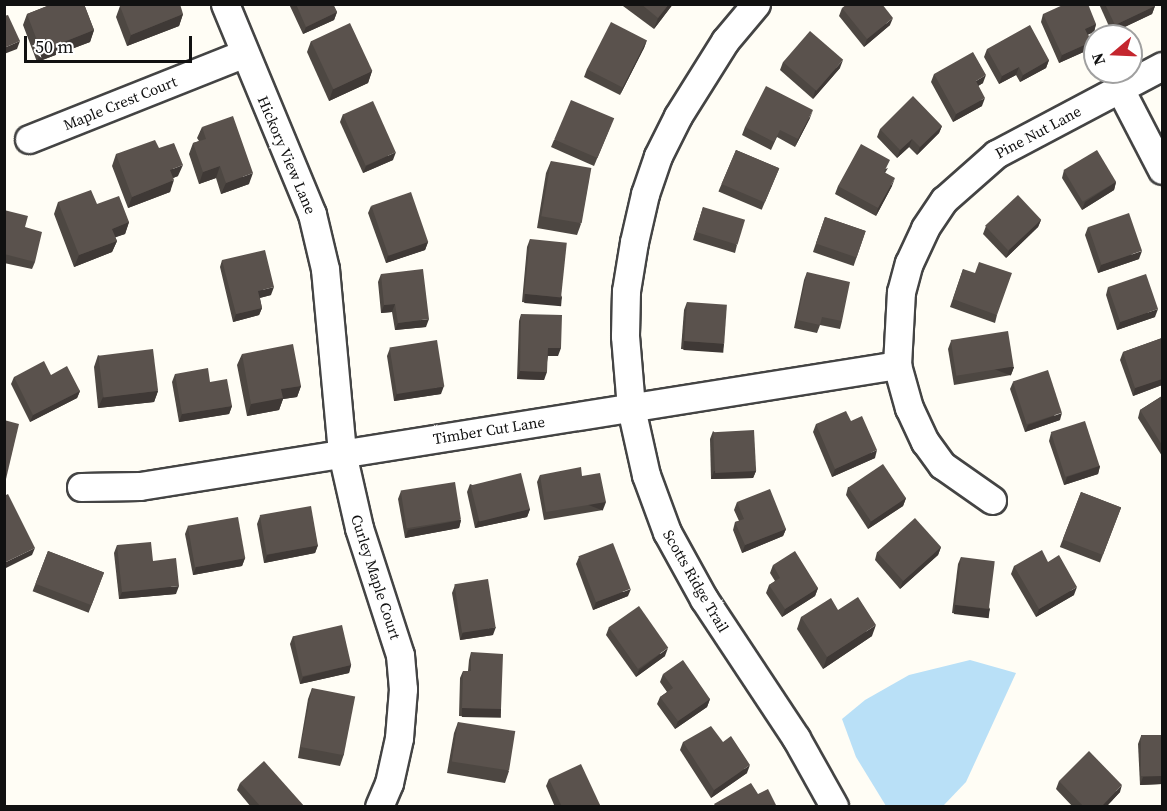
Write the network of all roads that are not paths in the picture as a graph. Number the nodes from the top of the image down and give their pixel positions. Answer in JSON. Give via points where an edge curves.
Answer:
{"nodes":[{"id":1,"x":225,"y":4,"type":"edge"},
{"id":2,"x":756,"y":4,"type":"edge"},
{"id":3,"x":245,"y":53,"type":"junction"},
{"id":4,"x":1162,"y":66,"type":"edge"},
{"id":5,"x":1120,"y":89,"type":"junction"},
{"id":6,"x":29,"y":139,"type":"dead end"},
{"id":7,"x":1162,"y":170,"type":"edge"},
{"id":8,"x":897,"y":365,"type":"junction"},
{"id":9,"x":631,"y":408,"type":"junction"},
{"id":10,"x":342,"y":453,"type":"junction"},
{"id":11,"x":81,"y":487,"type":"dead end"},
{"id":12,"x":993,"y":500,"type":"dead end"},
{"id":13,"x":381,"y":806,"type":"edge"},
{"id":14,"x":834,"y":807,"type":"edge"}],
"edges":[{"from":1,"to":3,"type":"street","name":"Hickory View Lane"},
{"from":2,"to":9,"type":"street","name":"Scotts Ridge Trail","via":[[725,41],[678,116],[645,194],[626,291]]},
{"from":3,"to":6,"type":"street","name":"Maple Crest Court"},
{"from":3,"to":10,"type":"street","name":"Hickory View Lane","via":[[315,225],[325,269]]},
{"from":4,"to":5,"type":"street","name":"Pine Nut Lane"},
{"from":5,"to":7,"type":"street"},
{"from":5,"to":8,"type":"street","name":"Pine Nut Lane","via":[[996,154],[944,200],[925,228],[909,263],[901,292]]},
{"from":8,"to":9,"type":"street","name":"Timber Cut Lane"},
{"from":8,"to":12,"type":"street","name":"Pine Nut Lane","via":[[909,408],[925,442],[942,465]]},
{"from":9,"to":10,"type":"street","name":"Timber Cut Lane"},
{"from":9,"to":14,"type":"street","name":"Scotts Ridge Trail","via":[[646,476],[667,532],[704,598],[796,738]]},
{"from":10,"to":11,"type":"street","name":"Timber Cut Lane","via":[[140,486]]},
{"from":10,"to":13,"type":"street","name":"Curley Maple Court","via":[[359,528],[400,655],[403,689],[399,738]]}]}
